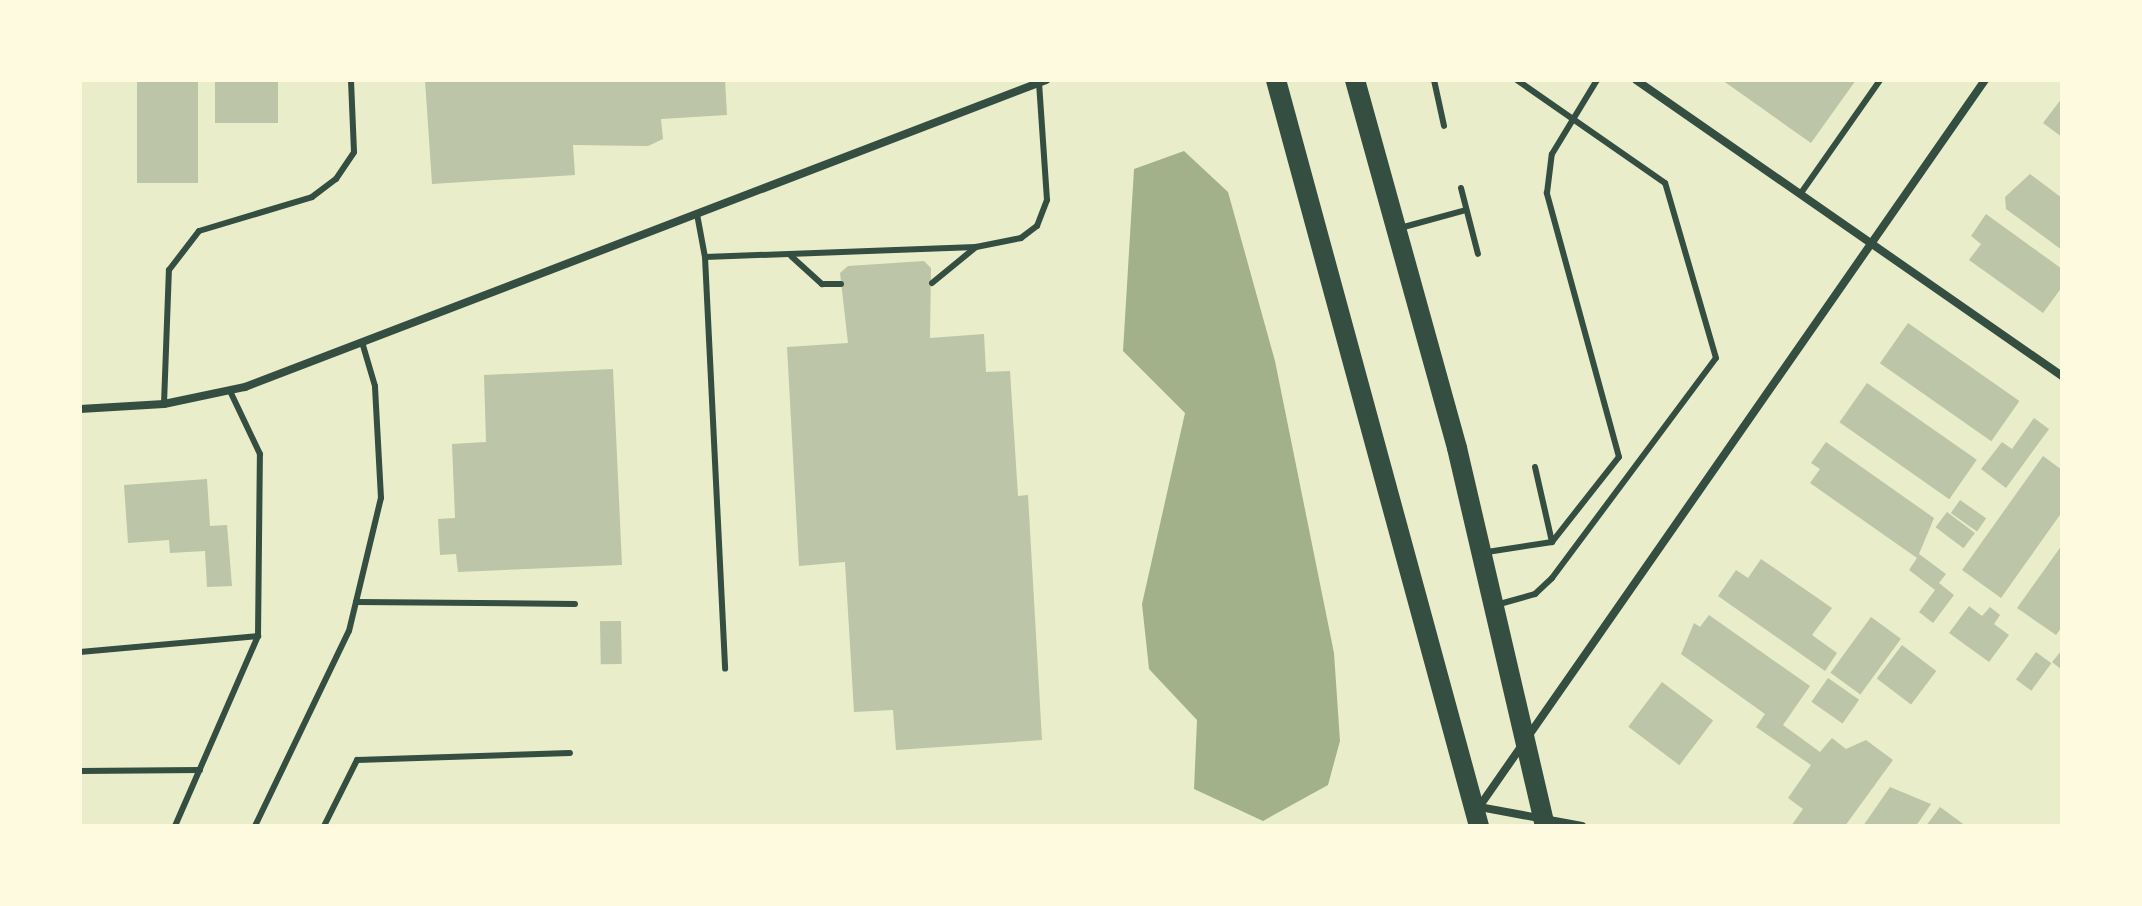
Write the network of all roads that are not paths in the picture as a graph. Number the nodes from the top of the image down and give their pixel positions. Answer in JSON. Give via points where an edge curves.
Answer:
{"nodes":[{"id":1,"x":351,"y":80,"type":"edge"},
{"id":2,"x":1276,"y":80,"type":"edge"},
{"id":3,"x":1355,"y":80,"type":"edge"},
{"id":4,"x":1434,"y":80,"type":"edge"},
{"id":5,"x":1517,"y":80,"type":"edge"},
{"id":6,"x":1597,"y":80,"type":"edge"},
{"id":7,"x":1636,"y":80,"type":"edge"},
{"id":8,"x":1880,"y":80,"type":"edge"},
{"id":9,"x":1985,"y":80,"type":"edge"},
{"id":10,"x":1042,"y":81,"type":"edge"},
{"id":11,"x":1575,"y":120,"type":"junction"},
{"id":12,"x":1444,"y":126,"type":"dead end"},
{"id":13,"x":1461,"y":188,"type":"dead end"},
{"id":14,"x":1801,"y":193,"type":"junction"},
{"id":15,"x":1466,"y":210,"type":"junction"},
{"id":16,"x":697,"y":214,"type":"junction"},
{"id":17,"x":1396,"y":229,"type":"junction"},
{"id":18,"x":1872,"y":241,"type":"junction"},
{"id":19,"x":976,"y":247,"type":"junction"},
{"id":20,"x":1478,"y":254,"type":"dead end"},
{"id":21,"x":791,"y":256,"type":"junction"},
{"id":22,"x":705,"y":257,"type":"junction"},
{"id":23,"x":932,"y":283,"type":"dead end"},
{"id":24,"x":841,"y":284,"type":"dead end"},
{"id":25,"x":362,"y":342,"type":"junction"},
{"id":26,"x":2062,"y":376,"type":"edge"},
{"id":27,"x":230,"y":391,"type":"junction"},
{"id":28,"x":164,"y":404,"type":"junction"},
{"id":29,"x":80,"y":409,"type":"edge"},
{"id":30,"x":1535,"y":467,"type":"dead end"},
{"id":31,"x":1552,"y":542,"type":"junction"},
{"id":32,"x":1483,"y":553,"type":"junction"},
{"id":33,"x":356,"y":602,"type":"junction"},
{"id":34,"x":575,"y":604,"type":"dead end"},
{"id":35,"x":1496,"y":605,"type":"junction"},
{"id":36,"x":258,"y":636,"type":"junction"},
{"id":37,"x":80,"y":652,"type":"edge"},
{"id":38,"x":725,"y":669,"type":"dead end"},
{"id":39,"x":1527,"y":738,"type":"junction"},
{"id":40,"x":570,"y":753,"type":"dead end"},
{"id":41,"x":200,"y":770,"type":"junction"},
{"id":42,"x":80,"y":771,"type":"edge"},
{"id":43,"x":1479,"y":816,"type":"edge"},
{"id":44,"x":1544,"y":822,"type":"edge"},
{"id":45,"x":175,"y":826,"type":"edge"},
{"id":46,"x":255,"y":826,"type":"edge"},
{"id":47,"x":324,"y":826,"type":"edge"},
{"id":48,"x":1582,"y":826,"type":"edge"}],
"edges":[{"from":1,"to":28,"type":"lane","via":[[354,152],[336,179],[312,197],[199,231],[181,249],[169,270]]},
{"from":2,"to":43,"type":"main road"},
{"from":3,"to":17,"type":"main road"},
{"from":4,"to":12,"type":"lane"},
{"from":5,"to":11,"type":"lane"},
{"from":6,"to":11,"type":"lane"},
{"from":7,"to":14,"type":"street"},
{"from":8,"to":14,"type":"lane"},
{"from":9,"to":18,"type":"street"},
{"from":10,"to":16,"type":"street"},
{"from":10,"to":19,"type":"lane","via":[[1047,200],[1037,226],[1021,238]]},
{"from":11,"to":31,"type":"lane","via":[[1552,154],[1547,193],[1619,457]]},
{"from":11,"to":35,"type":"lane","via":[[1665,183],[1716,358],[1552,578],[1535,594]]},
{"from":13,"to":15,"type":"lane"},
{"from":14,"to":18,"type":"street"},
{"from":15,"to":17,"type":"lane"},
{"from":15,"to":20,"type":"lane"},
{"from":16,"to":22,"type":"lane"},
{"from":16,"to":25,"type":"street"},
{"from":17,"to":32,"type":"main road"},
{"from":18,"to":26,"type":"street"},
{"from":18,"to":39,"type":"street"},
{"from":19,"to":21,"type":"lane"},
{"from":19,"to":23,"type":"lane"},
{"from":21,"to":22,"type":"lane"},
{"from":21,"to":24,"type":"lane","via":[[822,284]]},
{"from":22,"to":38,"type":"lane"},
{"from":25,"to":27,"type":"street"},
{"from":25,"to":33,"type":"lane","via":[[375,386],[381,498]]},
{"from":27,"to":28,"type":"street"},
{"from":27,"to":36,"type":"lane","via":[[260,454]]},
{"from":28,"to":29,"type":"street"},
{"from":30,"to":31,"type":"lane"},
{"from":31,"to":32,"type":"lane"},
{"from":32,"to":35,"type":"main road"},
{"from":33,"to":34,"type":"lane"},
{"from":33,"to":46,"type":"lane","via":[[349,631]]},
{"from":35,"to":39,"type":"main road"},
{"from":36,"to":37,"type":"lane"},
{"from":36,"to":41,"type":"lane"},
{"from":39,"to":43,"type":"street"},
{"from":39,"to":44,"type":"main road"},
{"from":40,"to":47,"type":"lane","via":[[357,760]]},
{"from":41,"to":42,"type":"lane"},
{"from":41,"to":45,"type":"lane"},
{"from":43,"to":44,"type":"street"},
{"from":44,"to":48,"type":"street"}]}
